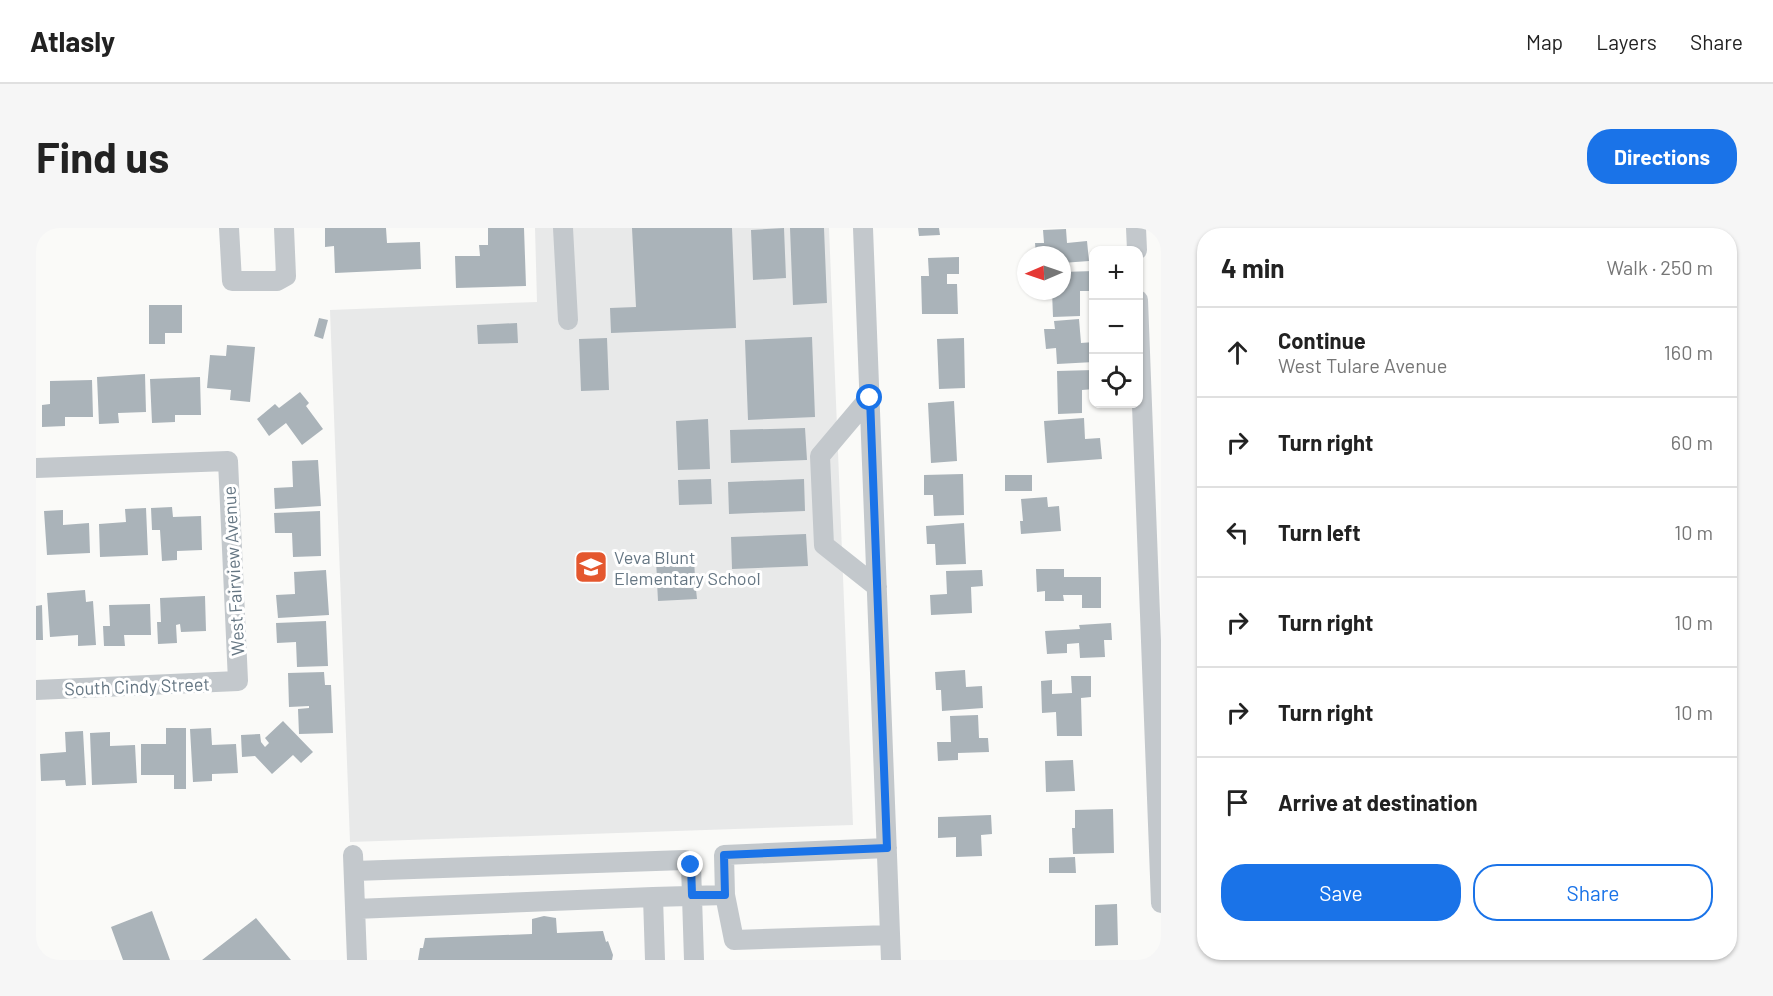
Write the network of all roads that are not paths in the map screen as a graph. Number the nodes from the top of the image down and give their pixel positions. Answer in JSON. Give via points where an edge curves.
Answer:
{"nodes":[{"id":1,"x":229,"y":228,"type":"edge"},
{"id":2,"x":284,"y":228,"type":"edge"},
{"id":3,"x":563,"y":228,"type":"edge"},
{"id":4,"x":863,"y":228,"type":"edge"},
{"id":5,"x":1136,"y":228,"type":"edge"},
{"id":6,"x":1137,"y":246,"type":"edge"},
{"id":7,"x":568,"y":320,"type":"dead end"},
{"id":8,"x":1140,"y":354,"type":"edge"},
{"id":9,"x":870,"y":398,"type":"junction"},
{"id":10,"x":36,"y":468,"type":"edge"},
{"id":11,"x":877,"y":587,"type":"junction"},
{"id":12,"x":238,"y":681,"type":"joint"},
{"id":13,"x":36,"y":690,"type":"edge"},
{"id":14,"x":887,"y":848,"type":"junction"},
{"id":15,"x":692,"y":895,"type":"junction"},
{"id":16,"x":725,"y":895,"type":"junction"},
{"id":17,"x":653,"y":897,"type":"junction"},
{"id":18,"x":1161,"y":903,"type":"edge"},
{"id":19,"x":355,"y":909,"type":"junction"},
{"id":20,"x":890,"y":935,"type":"junction"},
{"id":21,"x":357,"y":960,"type":"edge"},
{"id":22,"x":655,"y":960,"type":"edge"},
{"id":23,"x":694,"y":960,"type":"edge"},
{"id":24,"x":891,"y":960,"type":"edge"}],
"edges":[{"from":1,"to":2,"type":"street","via":[[232,281],[277,281],[286,276]]},
{"from":3,"to":7,"type":"street"},
{"from":4,"to":9,"type":"street"},
{"from":5,"to":6,"type":"street"},
{"from":8,"to":18,"type":"street"},
{"from":9,"to":11,"type":"street"},
{"from":9,"to":11,"type":"street","via":[[820,456],[824,545]]},
{"from":10,"to":12,"type":"street","name":"West Fairview Avenue","via":[[228,461]]},
{"from":11,"to":14,"type":"street"},
{"from":12,"to":13,"type":"street","name":"South Cindy Street"},
{"from":14,"to":16,"type":"street","via":[[724,855]]},
{"from":14,"to":20,"type":"street"},
{"from":15,"to":16,"type":"street"},
{"from":15,"to":17,"type":"street"},
{"from":15,"to":19,"type":"street","via":[[691,865],[685,860],[353,863]]},
{"from":15,"to":23,"type":"street"},
{"from":16,"to":20,"type":"street","via":[[734,940]]},
{"from":17,"to":19,"type":"street"},
{"from":17,"to":22,"type":"street"},
{"from":19,"to":21,"type":"street"},
{"from":20,"to":24,"type":"street"}]}
